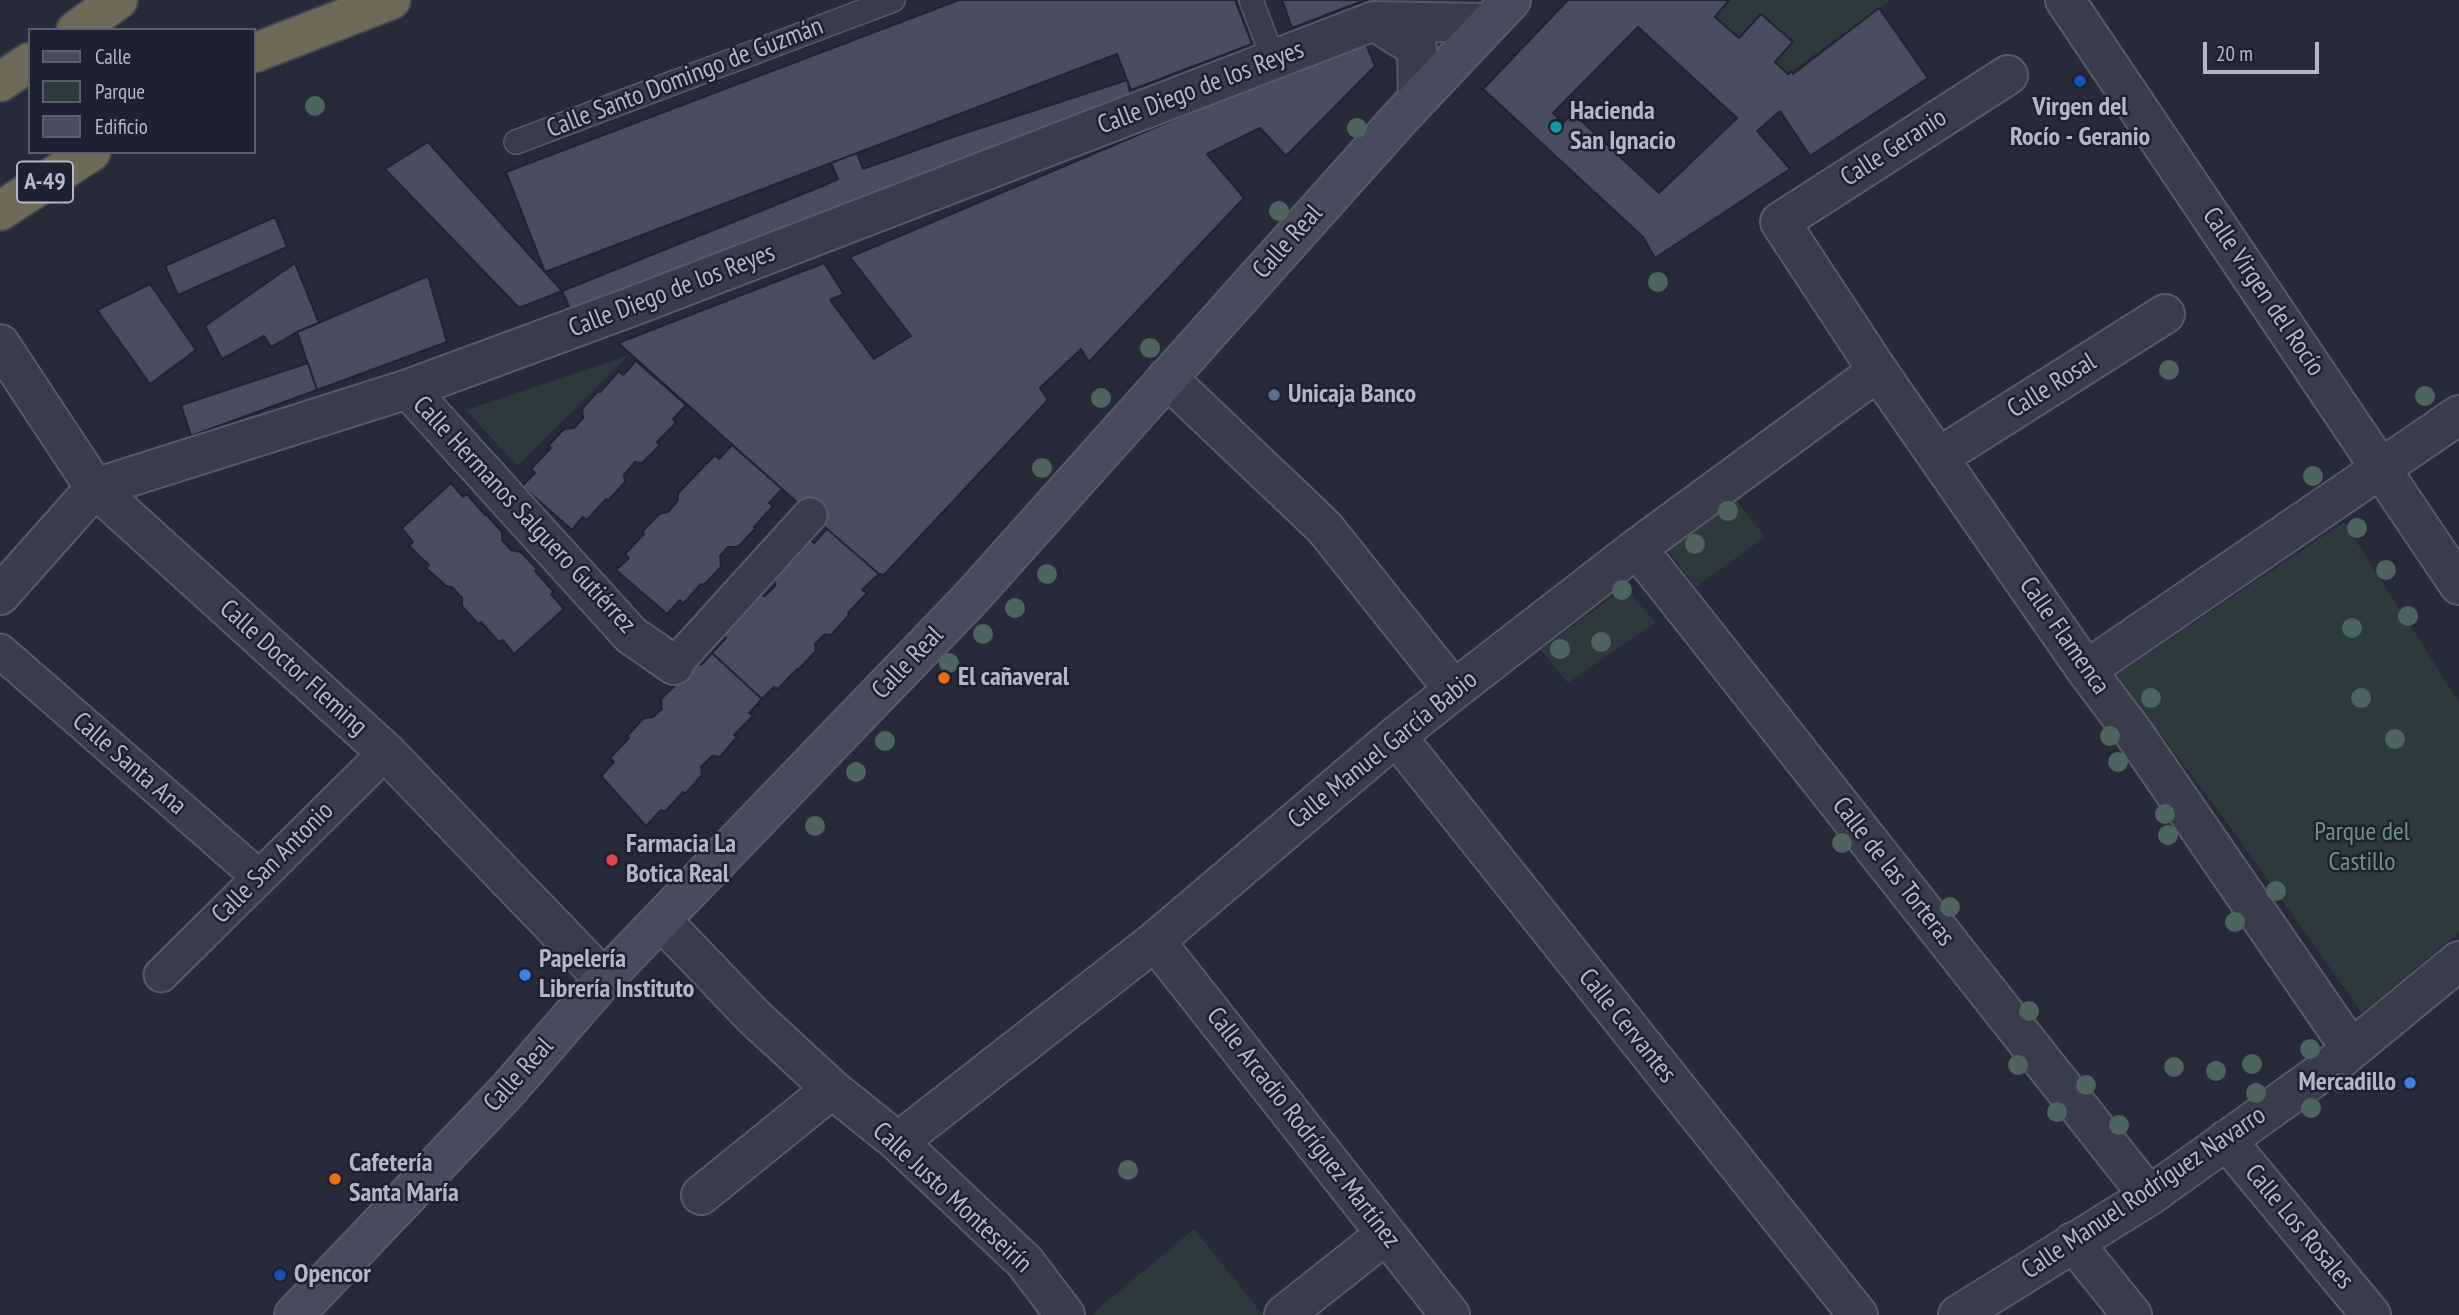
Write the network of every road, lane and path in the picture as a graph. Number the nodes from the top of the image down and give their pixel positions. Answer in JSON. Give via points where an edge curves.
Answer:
{"nodes":[{"id":1,"x":118,"y":0,"type":"edge"},
{"id":2,"x":315,"y":0,"type":"edge"},
{"id":3,"x":391,"y":0,"type":"edge"},
{"id":4,"x":893,"y":0,"type":"edge"},
{"id":5,"x":1251,"y":0,"type":"edge"},
{"id":6,"x":2065,"y":0,"type":"edge"},
{"id":7,"x":1500,"y":11,"type":"edge"},
{"id":8,"x":1374,"y":21,"type":"junction"},
{"id":9,"x":79,"y":28,"type":"edge"},
{"id":10,"x":256,"y":44,"type":"edge"},
{"id":11,"x":256,"y":52,"type":"edge"},
{"id":12,"x":1274,"y":61,"type":"junction"},
{"id":13,"x":28,"y":63,"type":"edge"},
{"id":14,"x":2008,"y":75,"type":"dead end"},
{"id":15,"x":0,"y":82,"type":"edge"},
{"id":16,"x":1418,"y":98,"type":"junction"},
{"id":17,"x":516,"y":142,"type":"dead end"},
{"id":18,"x":88,"y":154,"type":"edge"},
{"id":19,"x":0,"y":211,"type":"edge"},
{"id":20,"x":1780,"y":222,"type":"joint"},
{"id":21,"x":2165,"y":314,"type":"dead end"},
{"id":22,"x":0,"y":344,"type":"edge"},
{"id":23,"x":1878,"y":371,"type":"junction"},
{"id":24,"x":1167,"y":378,"type":"junction"},
{"id":25,"x":408,"y":389,"type":"junction"},
{"id":26,"x":2459,"y":415,"type":"edge"},
{"id":27,"x":1939,"y":457,"type":"junction"},
{"id":28,"x":2381,"y":467,"type":"junction"},
{"id":29,"x":85,"y":474,"type":"junction"},
{"id":30,"x":810,"y":515,"type":"dead end"},
{"id":31,"x":1637,"y":548,"type":"junction"},
{"id":32,"x":2459,"y":585,"type":"edge"},
{"id":33,"x":0,"y":595,"type":"edge"},
{"id":34,"x":0,"y":651,"type":"edge"},
{"id":35,"x":674,"y":665,"type":"joint"},
{"id":36,"x":2086,"y":670,"type":"junction"},
{"id":37,"x":1454,"y":690,"type":"junction"},
{"id":38,"x":1396,"y":736,"type":"junction"},
{"id":39,"x":386,"y":751,"type":"junction"},
{"id":40,"x":259,"y":877,"type":"junction"},
{"id":41,"x":662,"y":920,"type":"junction"},
{"id":42,"x":1155,"y":941,"type":"junction"},
{"id":43,"x":2459,"y":961,"type":"edge"},
{"id":44,"x":161,"y":975,"type":"dead end"},
{"id":45,"x":604,"y":979,"type":"junction"},
{"id":46,"x":2351,"y":1049,"type":"junction"},
{"id":47,"x":832,"y":1089,"type":"junction"},
{"id":48,"x":2226,"y":1140,"type":"junction"},
{"id":49,"x":898,"y":1142,"type":"junction"},
{"id":50,"x":701,"y":1195,"type":"dead end"},
{"id":51,"x":2149,"y":1196,"type":"junction"},
{"id":52,"x":1386,"y":1234,"type":"junction"},
{"id":53,"x":2073,"y":1242,"type":"junction"},
{"id":54,"x":294,"y":1315,"type":"edge"},
{"id":55,"x":1065,"y":1315,"type":"edge"},
{"id":56,"x":1284,"y":1315,"type":"edge"},
{"id":57,"x":1450,"y":1315,"type":"edge"},
{"id":58,"x":1858,"y":1315,"type":"edge"},
{"id":59,"x":1958,"y":1315,"type":"edge"},
{"id":60,"x":2132,"y":1315,"type":"edge"},
{"id":61,"x":2371,"y":1315,"type":"edge"}],
"edges":[{"from":1,"to":9,"type":"highway"},
{"from":2,"to":10,"type":"highway"},
{"from":3,"to":11,"type":"highway"},
{"from":4,"to":17,"type":"lane","name":"Calle Santo Domingo de Guzmán"},
{"from":5,"to":12,"type":"lane"},
{"from":6,"to":28,"type":"street","name":"Calle Virgen del Rocío"},
{"from":7,"to":8,"type":"street","name":"Calle Diego de los Reyes"},
{"from":7,"to":16,"type":"main road","name":"Calle Real"},
{"from":8,"to":12,"type":"street","name":"Calle Diego de los Reyes"},
{"from":8,"to":16,"type":"street","via":[[1417,48]]},
{"from":12,"to":25,"type":"street","name":"Calle Diego de los Reyes"},
{"from":13,"to":15,"type":"highway"},
{"from":14,"to":20,"type":"street","name":"Calle Geranio"},
{"from":16,"to":24,"type":"main road","name":"Calle Real"},
{"from":18,"to":19,"type":"highway","number":"A-49"},
{"from":20,"to":23,"type":"street","name":"Calle Flamenca"},
{"from":21,"to":27,"type":"street","name":"Calle Rosal"},
{"from":22,"to":29,"type":"street","name":"Calle Doctor Fleming"},
{"from":23,"to":27,"type":"street","name":"Calle Flamenca"},
{"from":23,"to":31,"type":"street","name":"Calle Manuel García Babio"},
{"from":24,"to":37,"type":"street","via":[[1324,527]]},
{"from":24,"to":41,"type":"main road","name":"Calle Real","via":[[971,598]]},
{"from":25,"to":29,"type":"street","name":"Calle Diego de los Reyes"},
{"from":25,"to":35,"type":"street","name":"Calle Hermanos Salguero Gutiérrez","via":[[631,635]]},
{"from":26,"to":28,"type":"street"},
{"from":27,"to":36,"type":"street","name":"Calle Flamenca"},
{"from":28,"to":32,"type":"street","name":"Calle Virgen del Rocío"},
{"from":28,"to":36,"type":"street"},
{"from":29,"to":33,"type":"street"},
{"from":29,"to":39,"type":"street","name":"Calle Doctor Fleming"},
{"from":30,"to":35,"type":"street"},
{"from":31,"to":37,"type":"street","name":"Calle Manuel García Babio"},
{"from":31,"to":51,"type":"street","name":"Calle de las Torteras"},
{"from":34,"to":40,"type":"street","name":"Calle Santa Ana"},
{"from":36,"to":46,"type":"street","name":"Calle Flamenca"},
{"from":37,"to":38,"type":"street","name":"Calle Manuel García Babio"},
{"from":38,"to":42,"type":"street","name":"Calle Manuel García Babio"},
{"from":38,"to":58,"type":"street","name":"Calle Cervantes"},
{"from":39,"to":40,"type":"street","name":"Calle San Antonio"},
{"from":39,"to":45,"type":"street","name":"Calle Doctor Fleming"},
{"from":40,"to":44,"type":"street","name":"Calle San Antonio"},
{"from":41,"to":45,"type":"main road","name":"Calle Real"},
{"from":41,"to":47,"type":"street","name":"Calle Justo Monteseirín","via":[[754,1017]]},
{"from":42,"to":49,"type":"street","name":"Calle Manuel García Babio"},
{"from":42,"to":52,"type":"street","name":"Calle Arcadio Rodríguez Martínez"},
{"from":43,"to":46,"type":"street","name":"Calle Manuel Rodríguez Navarro"},
{"from":45,"to":54,"type":"main road","name":"Calle Real","via":[[508,1090]]},
{"from":46,"to":48,"type":"street","name":"Calle Manuel Rodríguez Navarro"},
{"from":47,"to":49,"type":"street","name":"Calle Justo Monteseirín"},
{"from":47,"to":50,"type":"street"},
{"from":48,"to":51,"type":"street","name":"Calle Manuel Rodríguez Navarro"},
{"from":48,"to":61,"type":"street","name":"Calle Los Rosales"},
{"from":49,"to":55,"type":"street","name":"Calle Justo Monteseirín","via":[[1025,1262]]},
{"from":51,"to":53,"type":"street","name":"Calle Manuel Rodríguez Navarro"},
{"from":52,"to":56,"type":"street"},
{"from":52,"to":57,"type":"street","name":"Calle Arcadio Rodríguez Martínez"},
{"from":53,"to":59,"type":"street","name":"Calle Manuel Rodríguez Navarro"},
{"from":53,"to":60,"type":"street"}]}
